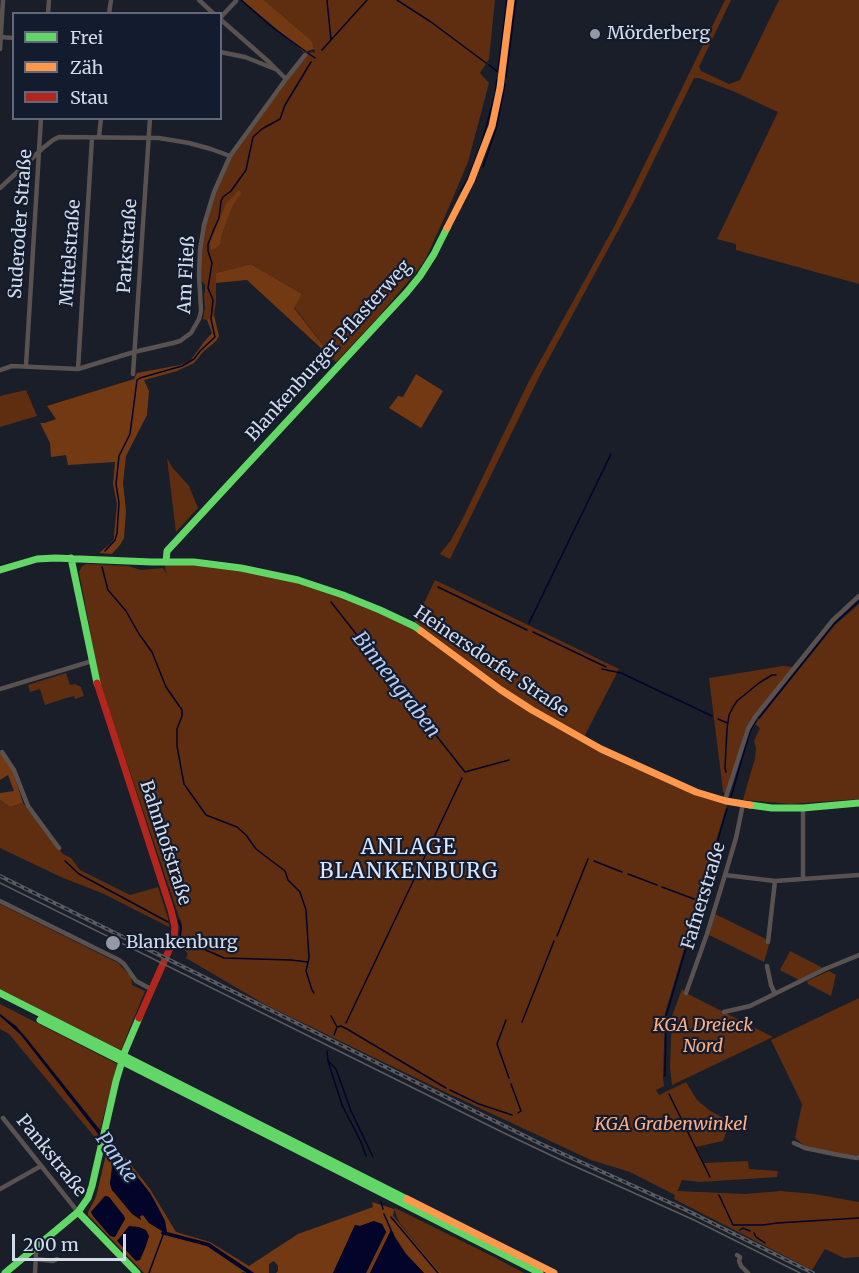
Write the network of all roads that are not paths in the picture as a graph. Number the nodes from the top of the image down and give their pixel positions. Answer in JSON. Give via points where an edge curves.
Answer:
{"nodes":[{"id":1,"x":3,"y":0,"type":"edge"},
{"id":2,"x":199,"y":0,"type":"edge"},
{"id":3,"x":511,"y":0,"type":"edge"},
{"id":4,"x":236,"y":1,"type":"edge"},
{"id":5,"x":212,"y":12,"type":"edge"},
{"id":6,"x":222,"y":17,"type":"edge"},
{"id":7,"x":222,"y":21,"type":"edge"},
{"id":8,"x":0,"y":37,"type":"edge"},
{"id":9,"x":0,"y":49,"type":"edge"},
{"id":10,"x":222,"y":52,"type":"edge"},
{"id":11,"x":305,"y":55,"type":"dead end"},
{"id":12,"x":277,"y":70,"type":"junction"},
{"id":13,"x":286,"y":79,"type":"junction"},
{"id":14,"x":41,"y":120,"type":"edge"},
{"id":15,"x":101,"y":120,"type":"edge"},
{"id":16,"x":150,"y":120,"type":"edge"},
{"id":17,"x":92,"y":138,"type":"junction"},
{"id":18,"x":99,"y":138,"type":"junction"},
{"id":19,"x":148,"y":138,"type":"junction"},
{"id":20,"x":39,"y":152,"type":"junction"},
{"id":21,"x":230,"y":156,"type":"junction"},
{"id":22,"x":0,"y":188,"type":"edge"},
{"id":23,"x":134,"y":352,"type":"junction"},
{"id":24,"x":26,"y":366,"type":"junction"},
{"id":25,"x":78,"y":369,"type":"junction"},
{"id":26,"x":0,"y":370,"type":"edge"},
{"id":27,"x":133,"y":374,"type":"dead end"},
{"id":28,"x":71,"y":558,"type":"junction"},
{"id":29,"x":166,"y":562,"type":"junction"},
{"id":30,"x":0,"y":570,"type":"edge"},
{"id":31,"x":859,"y":596,"type":"edge"},
{"id":32,"x":92,"y":661,"type":"junction"},
{"id":33,"x":0,"y":689,"type":"edge"},
{"id":34,"x":3,"y":752,"type":"dead end"},
{"id":35,"x":726,"y":801,"type":"junction"},
{"id":36,"x":859,"y":803,"type":"edge"},
{"id":37,"x":743,"y":804,"type":"junction"},
{"id":38,"x":803,"y":808,"type":"junction"},
{"id":39,"x":59,"y":848,"type":"dead end"},
{"id":40,"x":859,"y":874,"type":"edge"},
{"id":41,"x":725,"y":875,"type":"junction"},
{"id":42,"x":803,"y":879,"type":"junction"},
{"id":43,"x":775,"y":881,"type":"junction"},
{"id":44,"x":0,"y":901,"type":"edge"},
{"id":45,"x":768,"y":942,"type":"dead end"},
{"id":46,"x":859,"y":955,"type":"edge"},
{"id":47,"x":767,"y":966,"type":"dead end"},
{"id":48,"x":151,"y":989,"type":"junction"},
{"id":49,"x":0,"y":993,"type":"edge"},
{"id":50,"x":686,"y":993,"type":"dead end"},
{"id":51,"x":775,"y":994,"type":"junction"},
{"id":52,"x":0,"y":998,"type":"edge"},
{"id":53,"x":724,"y":1012,"type":"dead end"},
{"id":54,"x":114,"y":1055,"type":"junction"},
{"id":55,"x":131,"y":1063,"type":"junction"},
{"id":56,"x":3,"y":1118,"type":"dead end"},
{"id":57,"x":794,"y":1143,"type":"dead end"},
{"id":58,"x":859,"y":1157,"type":"edge"},
{"id":59,"x":41,"y":1166,"type":"junction"},
{"id":60,"x":0,"y":1189,"type":"edge"},
{"id":61,"x":78,"y":1212,"type":"junction"},
{"id":62,"x":33,"y":1250,"type":"junction"},
{"id":63,"x":737,"y":1255,"type":"dead end"},
{"id":64,"x":36,"y":1259,"type":"junction"},
{"id":65,"x":57,"y":1259,"type":"dead end"},
{"id":66,"x":5,"y":1273,"type":"edge"},
{"id":67,"x":34,"y":1273,"type":"edge"},
{"id":68,"x":137,"y":1273,"type":"edge"},
{"id":69,"x":540,"y":1273,"type":"edge"},
{"id":70,"x":554,"y":1273,"type":"edge"},
{"id":71,"x":748,"y":1273,"type":"edge"}],
"edges":[{"from":1,"to":8,"type":"street"},
{"from":2,"to":5,"type":"street"},
{"from":3,"to":29,"type":"main road","name":"Blankenburger Pflasterweg","via":[[492,126],[471,181],[434,254],[407,292],[167,550]]},
{"from":4,"to":6,"type":"street"},
{"from":7,"to":12,"type":"street"},
{"from":8,"to":9,"type":"street"},
{"from":10,"to":12,"type":"street"},
{"from":11,"to":13,"type":"street","name":"Am Fließ"},
{"from":12,"to":13,"type":"street"},
{"from":13,"to":21,"type":"street","name":"Am Fließ"},
{"from":14,"to":20,"type":"street","name":"Suderoder Straße"},
{"from":15,"to":18,"type":"street"},
{"from":16,"to":19,"type":"street","name":"Parkstraße"},
{"from":17,"to":18,"type":"street"},
{"from":17,"to":20,"type":"street","via":[[59,137]]},
{"from":17,"to":25,"type":"street","name":"Mittelstraße"},
{"from":18,"to":19,"type":"street"},
{"from":19,"to":21,"type":"street","via":[[189,143]]},
{"from":19,"to":23,"type":"street","name":"Parkstraße"},
{"from":20,"to":22,"type":"street"},
{"from":20,"to":24,"type":"street","name":"Suderoder Straße"},
{"from":21,"to":23,"type":"street","name":"Am Fließ","via":[[214,192],[202,237],[201,311],[196,327],[180,341]]},
{"from":23,"to":25,"type":"street","name":"Am Fließ"},
{"from":23,"to":27,"type":"street","name":"Parkstraße"},
{"from":24,"to":25,"type":"street"},
{"from":24,"to":26,"type":"street"},
{"from":28,"to":29,"type":"main road","name":"Heinersdorfer Straße"},
{"from":28,"to":30,"type":"main road","name":"Heinersdorfer Straße","via":[[37,559]]},
{"from":28,"to":32,"type":"main road","name":"Bahnhofstraße"},
{"from":29,"to":35,"type":"main road","name":"Heinersdorfer Straße","via":[[208,563],[276,574],[380,610],[414,627],[526,707],[575,735],[678,785]]},
{"from":31,"to":35,"type":"street","via":[[833,620],[755,717],[744,738]]},
{"from":32,"to":33,"type":"street"},
{"from":32,"to":48,"type":"main road","name":"Bahnhofstraße","via":[[174,922],[174,939]]},
{"from":34,"to":39,"type":"street","via":[[27,806]]},
{"from":35,"to":37,"type":"main road","name":"Heinersdorfer Straße"},
{"from":36,"to":38,"type":"main road","name":"Heinersdorfer Straße"},
{"from":37,"to":38,"type":"main road","name":"Heinersdorfer Straße"},
{"from":37,"to":41,"type":"street","name":"Fafnerstraße"},
{"from":38,"to":42,"type":"street"},
{"from":40,"to":42,"type":"street"},
{"from":41,"to":43,"type":"street"},
{"from":41,"to":50,"type":"street","name":"Fafnerstraße"},
{"from":42,"to":43,"type":"street"},
{"from":43,"to":45,"type":"street"},
{"from":44,"to":48,"type":"street","via":[[119,960],[136,981]]},
{"from":46,"to":51,"type":"street"},
{"from":47,"to":51,"type":"street"},
{"from":48,"to":61,"type":"main road","name":"Bahnhofstraße","via":[[116,1081],[90,1193]]},
{"from":49,"to":54,"type":"main road"},
{"from":51,"to":53,"type":"street"},
{"from":52,"to":54,"type":"main road"},
{"from":54,"to":55,"type":"main road"},
{"from":55,"to":69,"type":"main road"},
{"from":55,"to":70,"type":"main road"},
{"from":56,"to":59,"type":"street","name":"Pankstraße"},
{"from":57,"to":58,"type":"street"},
{"from":59,"to":60,"type":"street"},
{"from":59,"to":61,"type":"street","name":"Pankstraße"},
{"from":61,"to":62,"type":"main road","name":"Bahnhofstraße"},
{"from":61,"to":68,"type":"main road"},
{"from":62,"to":64,"type":"street"},
{"from":62,"to":66,"type":"main road","name":"Bahnhofstraße"},
{"from":63,"to":71,"type":"street"},
{"from":64,"to":65,"type":"street"},
{"from":64,"to":67,"type":"street"}]}
